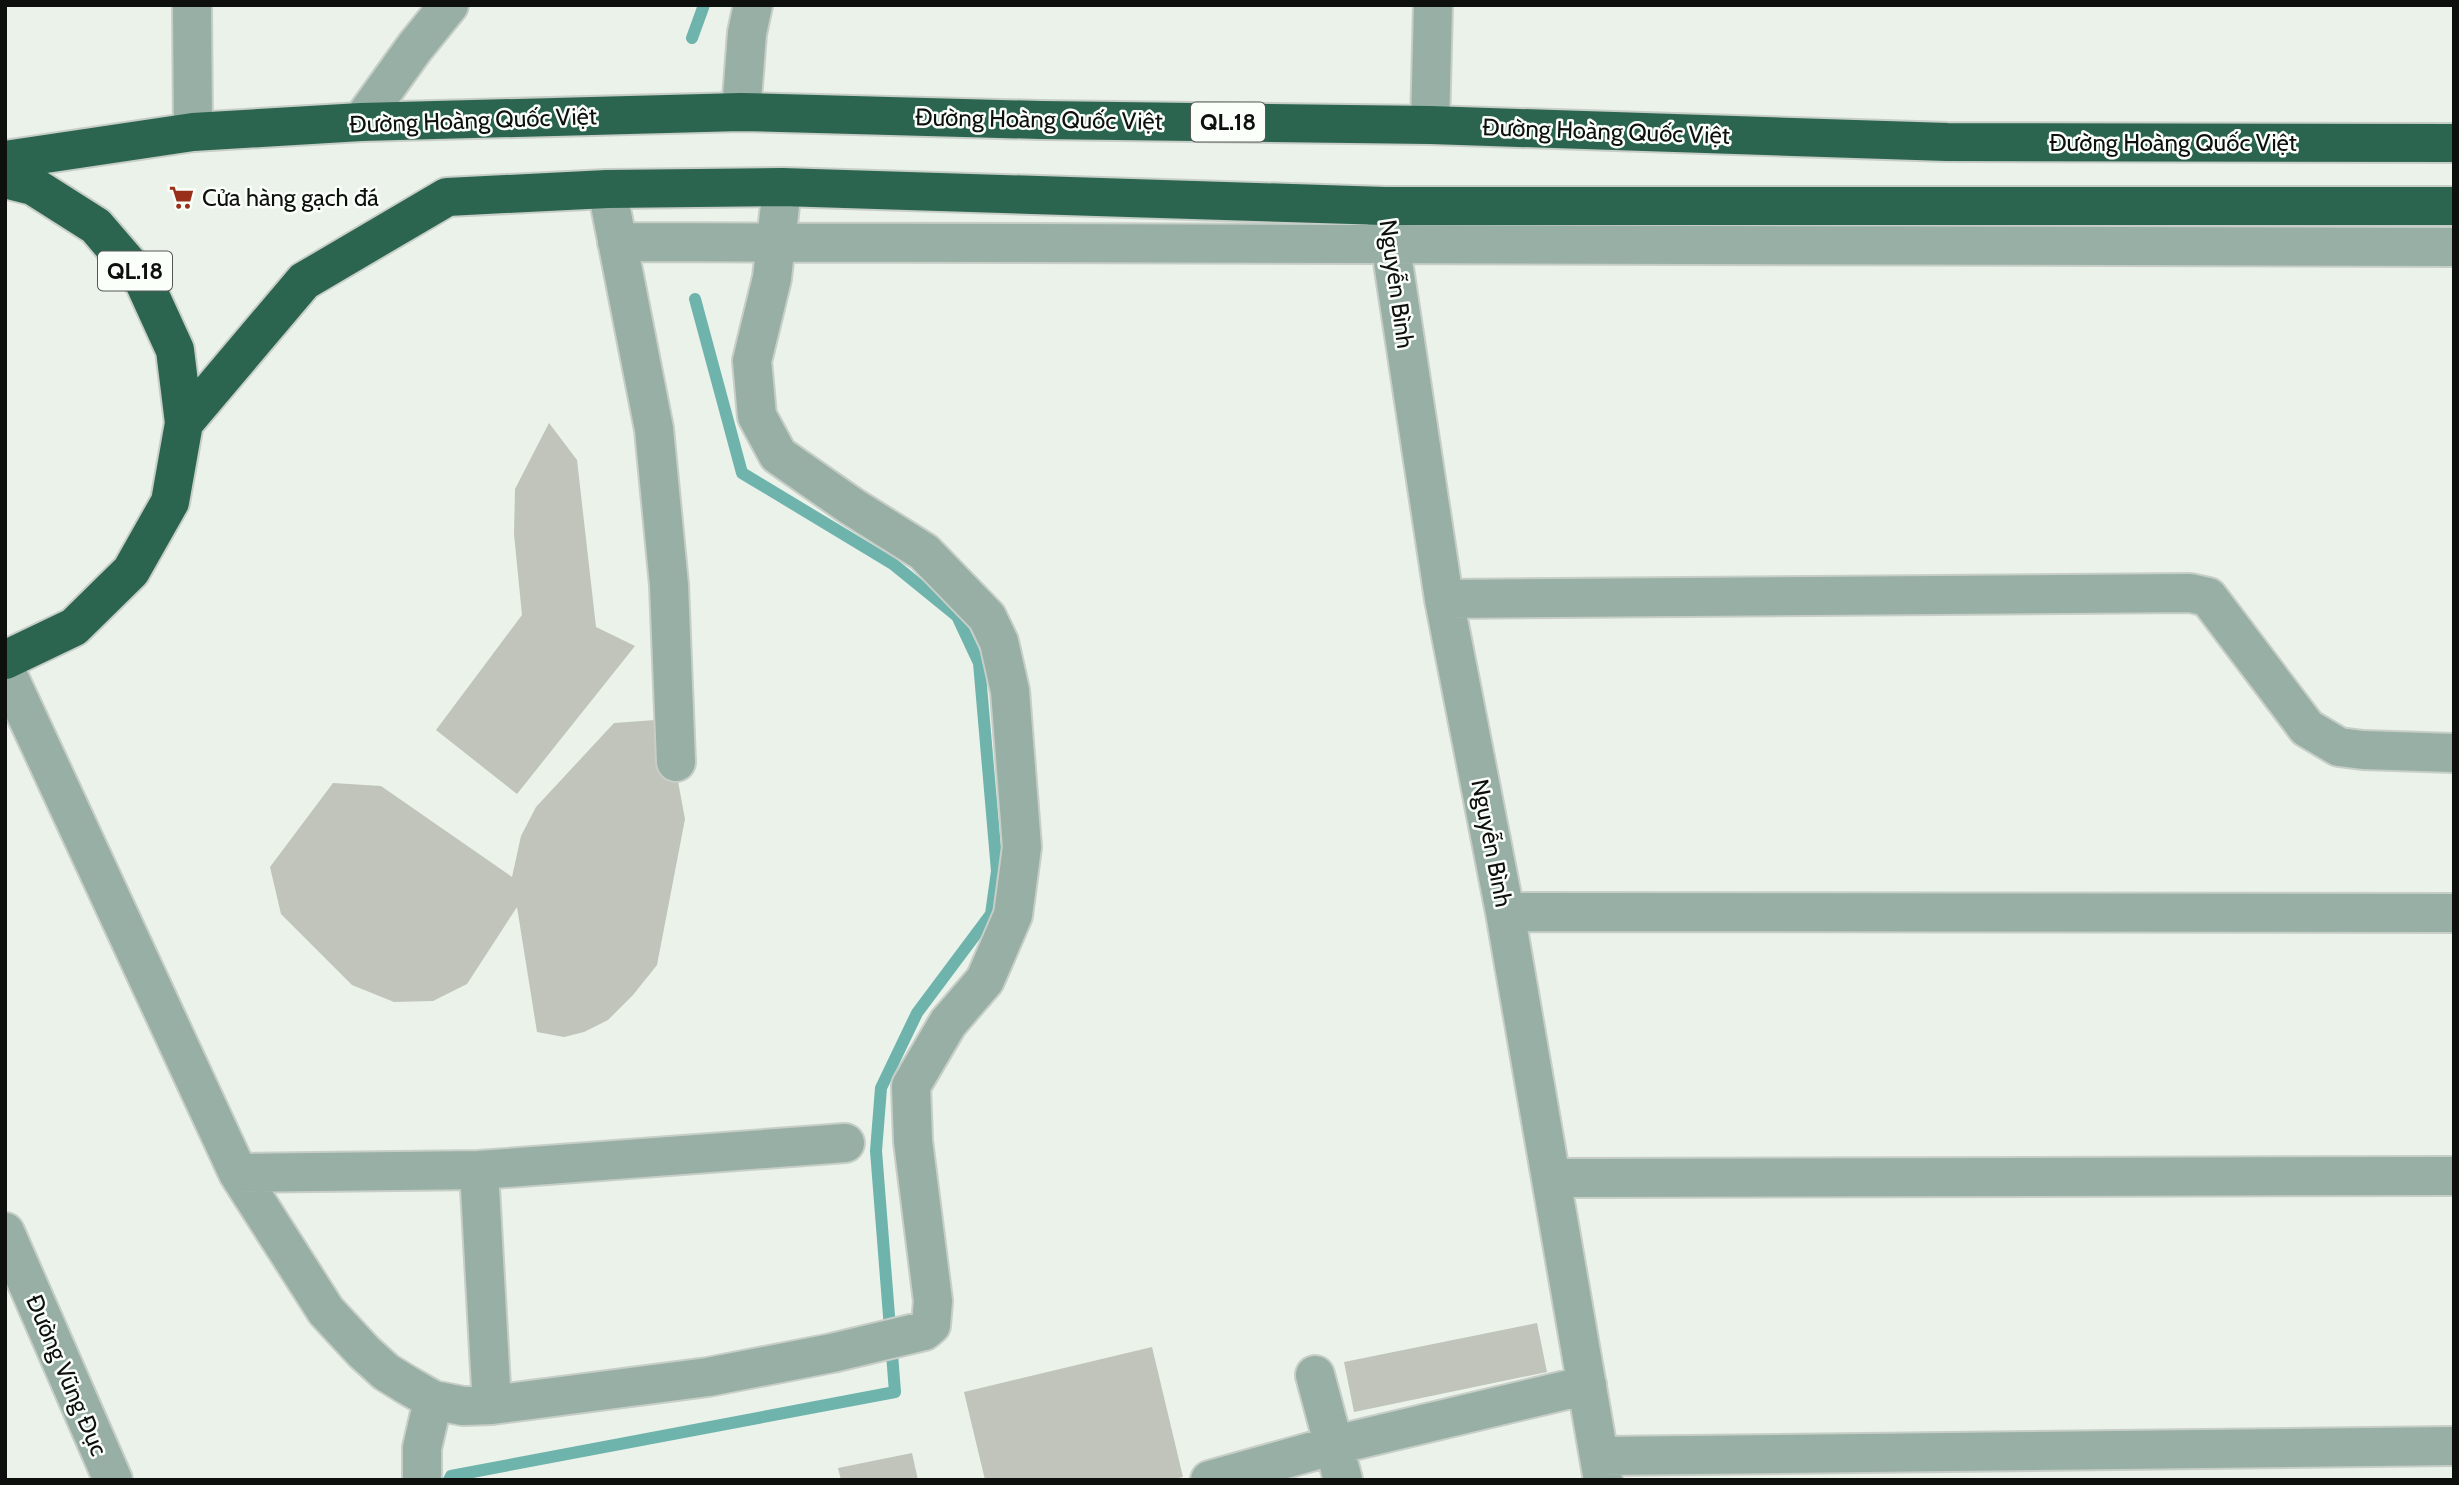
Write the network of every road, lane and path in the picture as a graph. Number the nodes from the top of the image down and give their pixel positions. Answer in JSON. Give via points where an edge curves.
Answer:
{"nodes":[{"id":1,"x":192,"y":5,"type":"edge"},
{"id":2,"x":449,"y":5,"type":"edge"},
{"id":3,"x":753,"y":5,"type":"edge"},
{"id":4,"x":1433,"y":5,"type":"edge"},
{"id":5,"x":741,"y":112,"type":"junction"},
{"id":6,"x":362,"y":122,"type":"junction"},
{"id":7,"x":1430,"y":125,"type":"junction"},
{"id":8,"x":193,"y":132,"type":"junction"},
{"id":9,"x":2454,"y":143,"type":"edge"},
{"id":10,"x":5,"y":160,"type":"edge"},
{"id":11,"x":5,"y":179,"type":"edge"},
{"id":12,"x":782,"y":187,"type":"junction"},
{"id":13,"x":607,"y":188,"type":"junction"},
{"id":14,"x":1385,"y":206,"type":"junction"},
{"id":15,"x":2454,"y":206,"type":"edge"},
{"id":16,"x":617,"y":242,"type":"junction"},
{"id":17,"x":776,"y":243,"type":"junction"},
{"id":18,"x":1391,"y":245,"type":"junction"},
{"id":19,"x":2454,"y":247,"type":"edge"},
{"id":20,"x":184,"y":423,"type":"junction"},
{"id":21,"x":1444,"y":599,"type":"junction"},
{"id":22,"x":5,"y":660,"type":"edge"},
{"id":23,"x":5,"y":669,"type":"edge"},
{"id":24,"x":2454,"y":753,"type":"edge"},
{"id":25,"x":676,"y":762,"type":"dead end"},
{"id":26,"x":1506,"y":912,"type":"junction"},
{"id":27,"x":2454,"y":913,"type":"edge"},
{"id":28,"x":845,"y":1143,"type":"dead end"},
{"id":29,"x":479,"y":1170,"type":"junction"},
{"id":30,"x":239,"y":1173,"type":"junction"},
{"id":31,"x":2454,"y":1176,"type":"edge"},
{"id":32,"x":1552,"y":1178,"type":"junction"},
{"id":33,"x":5,"y":1232,"type":"edge"},
{"id":34,"x":1315,"y":1375,"type":"dead end"},
{"id":35,"x":1587,"y":1385,"type":"junction"},
{"id":36,"x":433,"y":1400,"type":"junction"},
{"id":37,"x":492,"y":1405,"type":"junction"},
{"id":38,"x":2454,"y":1446,"type":"edge"},
{"id":39,"x":1339,"y":1463,"type":"edge"},
{"id":40,"x":1601,"y":1468,"type":"edge"},
{"id":41,"x":113,"y":1480,"type":"edge"},
{"id":42,"x":422,"y":1480,"type":"edge"},
{"id":43,"x":1210,"y":1480,"type":"edge"}],
"edges":[{"from":1,"to":8,"type":"street"},
{"from":2,"to":6,"type":"street"},
{"from":3,"to":5,"type":"street"},
{"from":4,"to":7,"type":"street"},
{"from":5,"to":6,"type":"highway","name":"Đường Hoàng Quốc Việt","number":"QL.18"},
{"from":5,"to":7,"type":"highway","name":"Đường Hoàng Quốc Việt","number":"QL.18"},
{"from":6,"to":8,"type":"highway","name":"Đường Hoàng Quốc Việt","number":"QL.18"},
{"from":7,"to":9,"type":"highway","name":"Đường Hoàng Quốc Việt","number":"QL.18","via":[[1947,142]]},
{"from":8,"to":10,"type":"highway","name":"Đường Hoàng Quốc Việt","number":"QL.18"},
{"from":11,"to":20,"type":"highway","number":"QL.18","via":[[33,186],[96,226],[144,282],[175,350]]},
{"from":12,"to":13,"type":"highway"},
{"from":12,"to":14,"type":"highway"},
{"from":12,"to":17,"type":"street"},
{"from":13,"to":16,"type":"street"},
{"from":13,"to":20,"type":"highway","via":[[447,197],[304,281]]},
{"from":14,"to":15,"type":"highway"},
{"from":14,"to":18,"type":"street","name":"Nguyễn Bình"},
{"from":16,"to":17,"type":"street"},
{"from":16,"to":25,"type":"street","via":[[654,429],[669,586]]},
{"from":17,"to":18,"type":"street"},
{"from":17,"to":37,"type":"street","via":[[752,361],[757,416],[778,455],[925,552],[987,617],[999,642],[1010,691],[1022,847],[1013,915],[985,980],[948,1023],[911,1086],[931,1325],[912,1335],[708,1377]]},
{"from":18,"to":19,"type":"street"},
{"from":18,"to":21,"type":"street","name":"Nguyễn Bình"},
{"from":20,"to":22,"type":"highway","number":"QL.18","via":[[170,502],[131,571],[74,626]]},
{"from":21,"to":24,"type":"street","via":[[2190,593],[2208,597],[2307,728],[2339,747]]},
{"from":21,"to":26,"type":"street","name":"Nguyễn Bình"},
{"from":23,"to":30,"type":"street"},
{"from":26,"to":27,"type":"street"},
{"from":26,"to":32,"type":"street","name":"Nguyễn Bình"},
{"from":28,"to":29,"type":"street"},
{"from":29,"to":30,"type":"street"},
{"from":29,"to":37,"type":"street"},
{"from":30,"to":36,"type":"street","via":[[326,1311],[386,1372]]},
{"from":31,"to":32,"type":"street"},
{"from":32,"to":35,"type":"street","name":"Nguyễn Bình"},
{"from":33,"to":41,"type":"street","name":"Đường Vũng Đục"},
{"from":34,"to":39,"type":"street"},
{"from":35,"to":39,"type":"street"},
{"from":35,"to":40,"type":"street","name":"Nguyễn Bình"},
{"from":36,"to":37,"type":"street"},
{"from":36,"to":42,"type":"street","via":[[422,1448]]},
{"from":38,"to":40,"type":"street"},
{"from":39,"to":43,"type":"street"}]}
